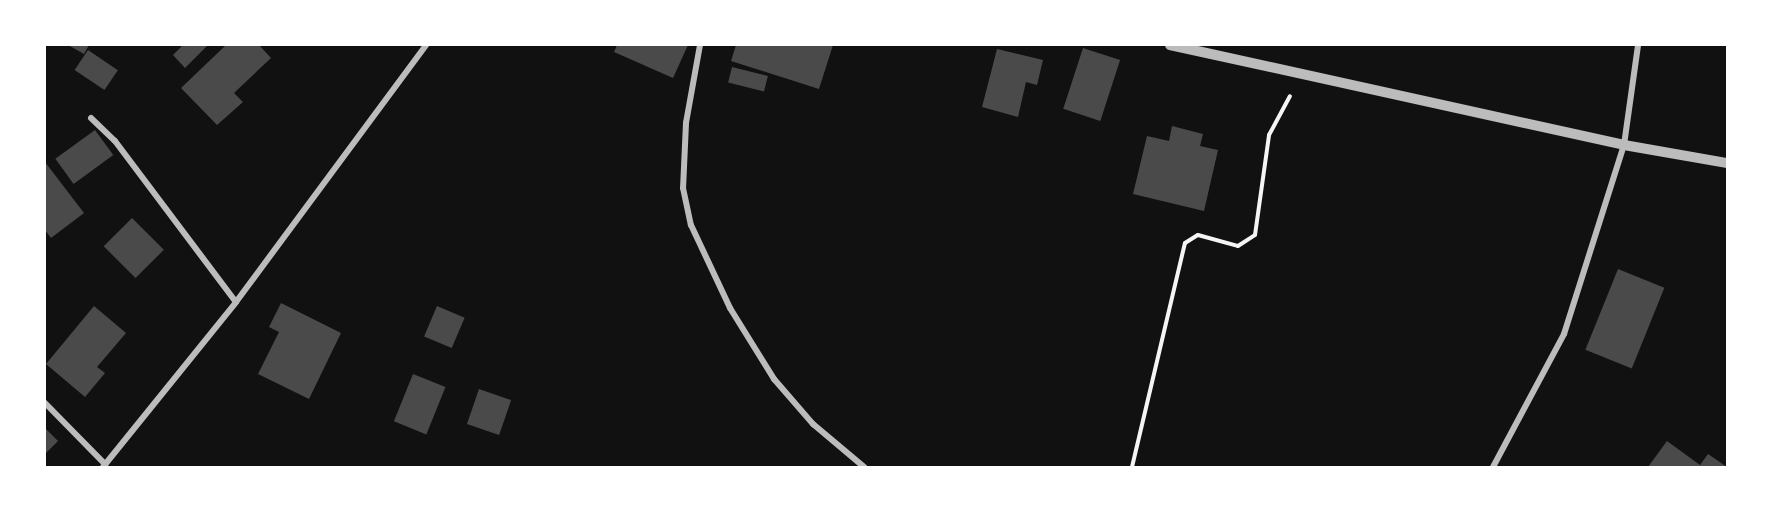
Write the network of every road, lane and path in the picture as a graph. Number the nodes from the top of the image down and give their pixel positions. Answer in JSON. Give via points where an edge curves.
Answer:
{"nodes":[{"id":1,"x":426,"y":45,"type":"edge"},
{"id":2,"x":700,"y":45,"type":"edge"},
{"id":3,"x":1170,"y":45,"type":"edge"},
{"id":4,"x":1638,"y":45,"type":"edge"},
{"id":5,"x":1302,"y":74,"type":"junction"},
{"id":6,"x":91,"y":118,"type":"dead end"},
{"id":7,"x":1624,"y":145,"type":"junction"},
{"id":8,"x":1727,"y":163,"type":"edge"},
{"id":9,"x":236,"y":302,"type":"junction"},
{"id":10,"x":45,"y":403,"type":"edge"},
{"id":11,"x":104,"y":466,"type":"edge"},
{"id":12,"x":864,"y":467,"type":"edge"},
{"id":13,"x":1132,"y":467,"type":"edge"},
{"id":14,"x":1493,"y":467,"type":"edge"}],
"edges":[{"from":1,"to":9,"type":"street"},
{"from":2,"to":12,"type":"street","via":[[686,123],[683,188],[691,225],[730,308],[774,379],[813,424]]},
{"from":3,"to":5,"type":"street"},
{"from":4,"to":7,"type":"street"},
{"from":5,"to":7,"type":"street"},
{"from":5,"to":13,"type":"path","via":[[1269,135],[1255,235],[1238,246],[1198,235],[1185,243]]},
{"from":6,"to":9,"type":"street","via":[[115,141]]},
{"from":7,"to":8,"type":"street"},
{"from":7,"to":14,"type":"street","via":[[1564,334]]},
{"from":9,"to":11,"type":"street"},
{"from":10,"to":11,"type":"street"}]}
